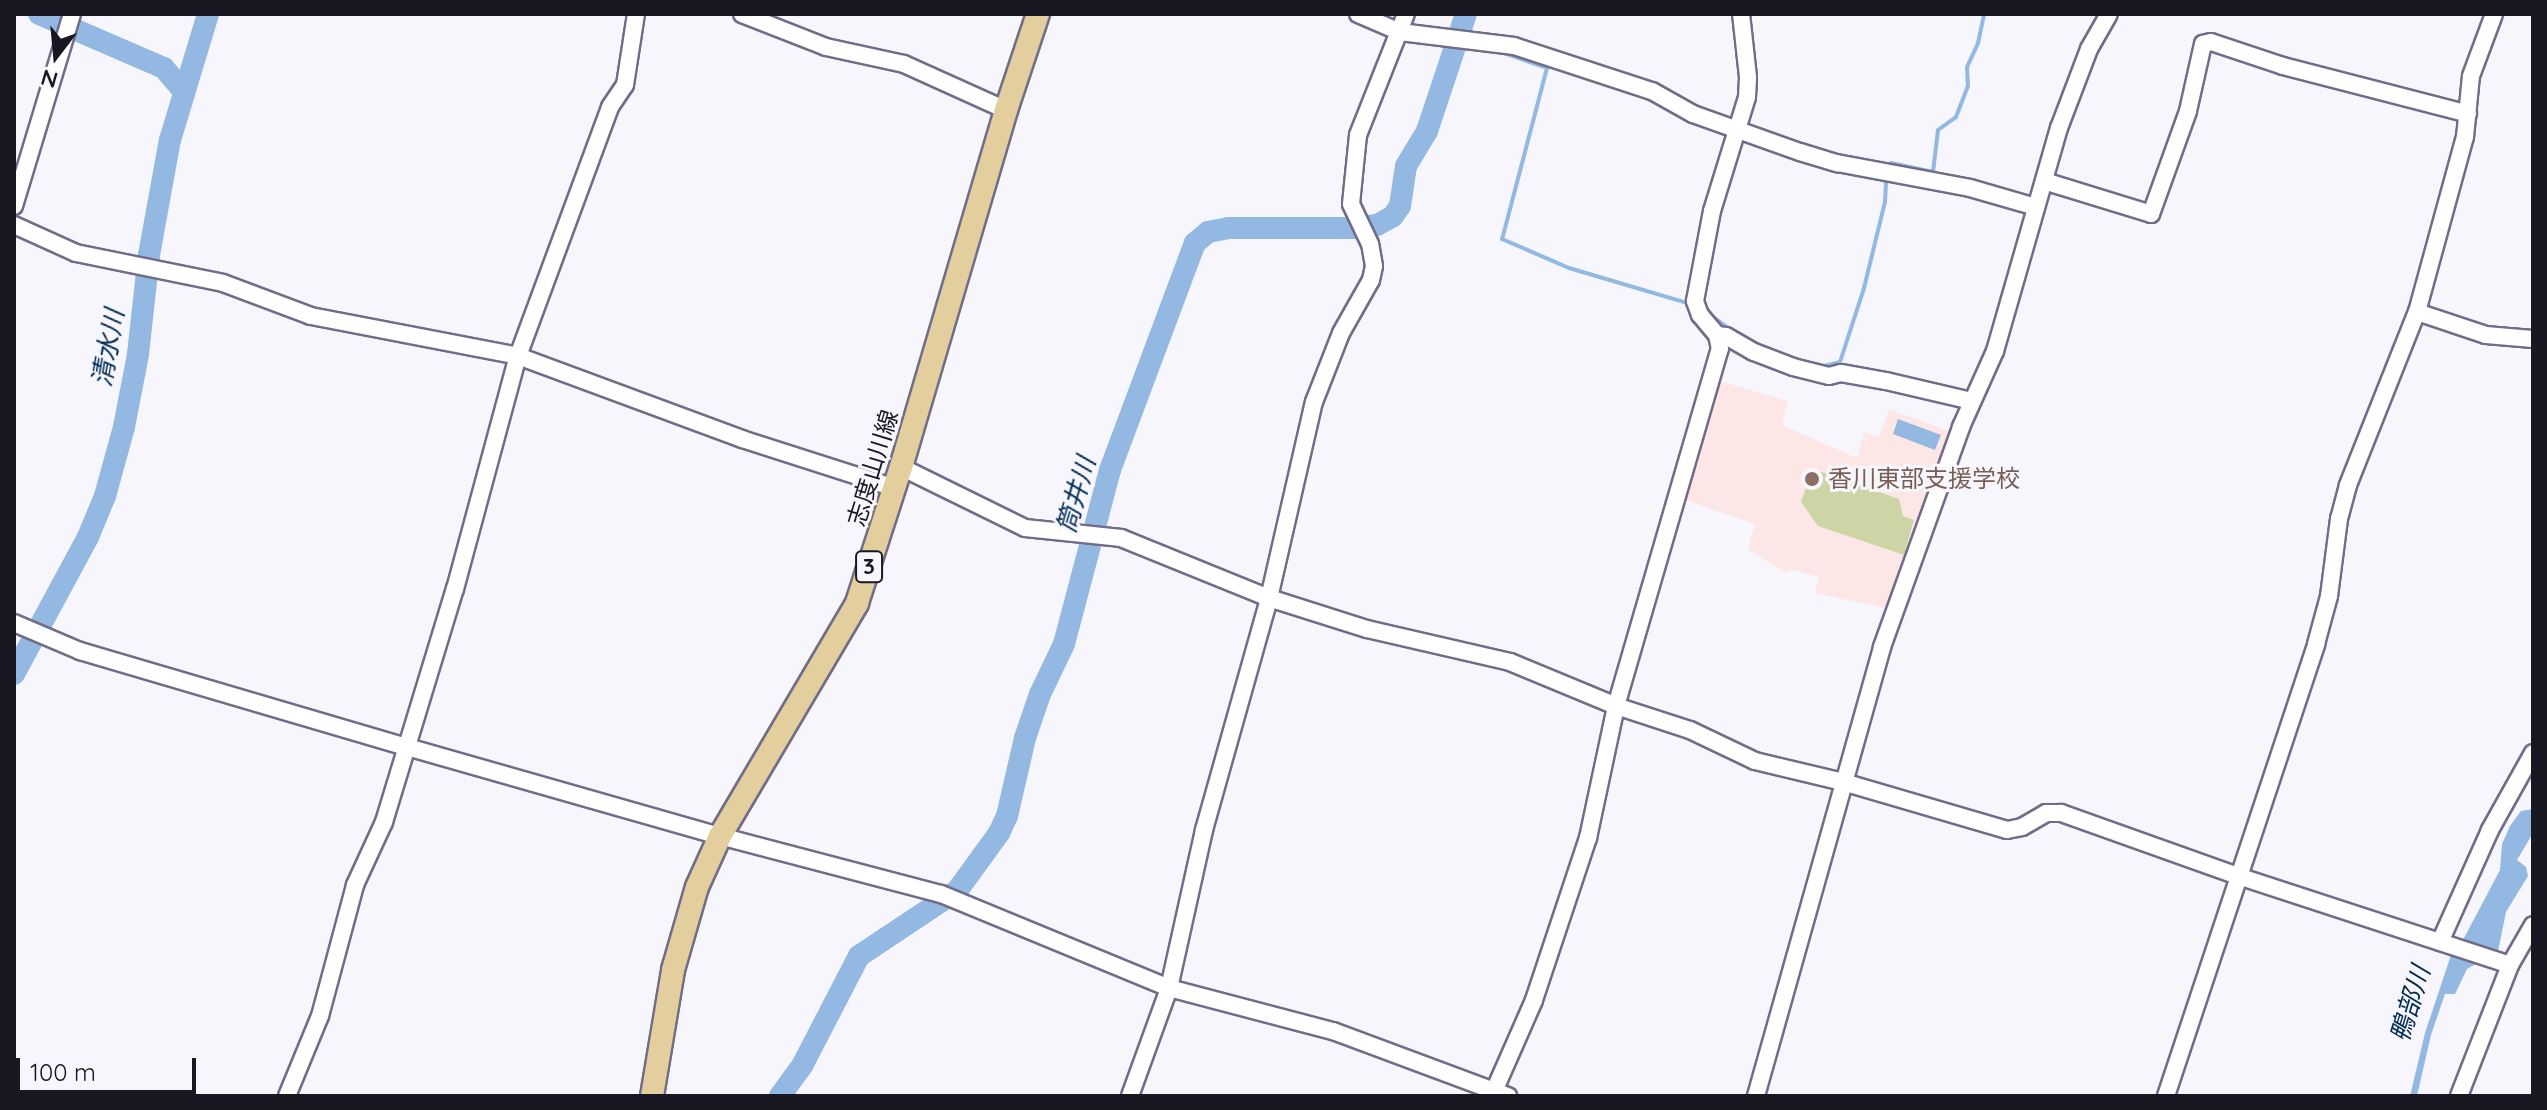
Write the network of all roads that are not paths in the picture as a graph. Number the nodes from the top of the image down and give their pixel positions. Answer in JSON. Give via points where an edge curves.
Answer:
{"nodes":[{"id":1,"x":636,"y":14,"type":"edge"},
{"id":2,"x":742,"y":14,"type":"edge"},
{"id":3,"x":1038,"y":14,"type":"edge"},
{"id":4,"x":1358,"y":14,"type":"edge"},
{"id":5,"x":1406,"y":14,"type":"edge"},
{"id":6,"x":1741,"y":14,"type":"edge"},
{"id":7,"x":2494,"y":14,"type":"edge"},
{"id":8,"x":2103,"y":16,"type":"edge"},
{"id":9,"x":71,"y":18,"type":"edge"},
{"id":10,"x":1400,"y":32,"type":"junction"},
{"id":11,"x":1006,"y":110,"type":"junction"},
{"id":12,"x":2468,"y":114,"type":"junction"},
{"id":13,"x":1737,"y":130,"type":"junction"},
{"id":14,"x":2044,"y":181,"type":"junction"},
{"id":15,"x":14,"y":206,"type":"edge"},
{"id":16,"x":2036,"y":207,"type":"junction"},
{"id":17,"x":14,"y":225,"type":"edge"},
{"id":18,"x":2417,"y":312,"type":"junction"},
{"id":19,"x":1717,"y":335,"type":"junction"},
{"id":20,"x":2533,"y":339,"type":"edge"},
{"id":21,"x":518,"y":356,"type":"junction"},
{"id":22,"x":1972,"y":401,"type":"junction"},
{"id":23,"x":898,"y":477,"type":"junction"},
{"id":24,"x":1269,"y":598,"type":"junction"},
{"id":25,"x":19,"y":625,"type":"edge"},
{"id":26,"x":1616,"y":706,"type":"junction"},
{"id":27,"x":407,"y":747,"type":"junction"},
{"id":28,"x":2533,"y":753,"type":"edge"},
{"id":29,"x":1843,"y":782,"type":"junction"},
{"id":30,"x":720,"y":836,"type":"junction"},
{"id":31,"x":2238,"y":876,"type":"junction"},
{"id":32,"x":2533,"y":925,"type":"edge"},
{"id":33,"x":2444,"y":943,"type":"junction"},
{"id":34,"x":2506,"y":963,"type":"junction"},
{"id":35,"x":1169,"y":988,"type":"junction"},
{"id":36,"x":1489,"y":1092,"type":"edge"},
{"id":37,"x":287,"y":1096,"type":"edge"},
{"id":38,"x":652,"y":1096,"type":"edge"},
{"id":39,"x":1130,"y":1096,"type":"edge"},
{"id":40,"x":1756,"y":1096,"type":"edge"},
{"id":41,"x":2166,"y":1096,"type":"edge"},
{"id":42,"x":2459,"y":1096,"type":"edge"}],
"edges":[{"from":1,"to":21,"type":"street","via":[[625,85],[610,107]]},
{"from":2,"to":11,"type":"street","via":[[826,47],[904,64]]},
{"from":3,"to":11,"type":"main road","name":"志度山川線","number":"3"},
{"from":4,"to":10,"type":"street"},
{"from":5,"to":10,"type":"street"},
{"from":6,"to":13,"type":"street","via":[[1748,77]]},
{"from":7,"to":12,"type":"street","via":[[2471,76]]},
{"from":8,"to":14,"type":"street"},
{"from":9,"to":15,"type":"street"},
{"from":10,"to":13,"type":"street","via":[[1491,41],[1652,91]]},
{"from":10,"to":24,"type":"street","via":[[1362,117],[1351,190],[1374,266],[1371,280],[1320,381]]},
{"from":11,"to":23,"type":"main road","name":"志度山川線","number":"3"},
{"from":12,"to":14,"type":"street","via":[[2211,42],[2203,44],[2188,111],[2151,214]]},
{"from":12,"to":18,"type":"street"},
{"from":13,"to":16,"type":"street","via":[[1837,163],[1970,188]]},
{"from":13,"to":19,"type":"street","via":[[1712,211],[1695,301]]},
{"from":14,"to":16,"type":"street"},
{"from":16,"to":22,"type":"street","via":[[1995,351]]},
{"from":17,"to":21,"type":"street","via":[[76,253],[223,283],[311,316]]},
{"from":18,"to":20,"type":"street","via":[[2486,335]]},
{"from":18,"to":31,"type":"street","via":[[2348,485],[2326,608]]},
{"from":19,"to":22,"type":"street","via":[[1793,367]]},
{"from":19,"to":26,"type":"street","via":[[1720,349],[1711,385]]},
{"from":21,"to":23,"type":"street","via":[[742,439]]},
{"from":21,"to":27,"type":"street"},
{"from":22,"to":29,"type":"street","via":[[1882,647]]},
{"from":23,"to":24,"type":"street","via":[[1025,528],[1121,538]]},
{"from":23,"to":30,"type":"main road","name":"志度山川線","number":"3","via":[[857,603]]},
{"from":24,"to":26,"type":"street","via":[[1367,629],[1510,662]]},
{"from":24,"to":35,"type":"street","via":[[1204,830]]},
{"from":25,"to":27,"type":"street","via":[[80,651]]},
{"from":26,"to":29,"type":"street","via":[[1690,730],[1755,761]]},
{"from":26,"to":36,"type":"street","via":[[1588,838],[1534,1000]]},
{"from":27,"to":30,"type":"street"},
{"from":27,"to":37,"type":"street","via":[[384,822],[355,885],[320,1016]]},
{"from":28,"to":33,"type":"street","via":[[2490,830]]},
{"from":29,"to":31,"type":"street","via":[[2007,830],[2046,813],[2061,813]]},
{"from":29,"to":40,"type":"street"},
{"from":30,"to":35,"type":"street","via":[[948,897]]},
{"from":30,"to":38,"type":"main road","name":"志度山川線","number":"3","via":[[683,931]]},
{"from":31,"to":33,"type":"street"},
{"from":31,"to":41,"type":"street"},
{"from":32,"to":34,"type":"street"},
{"from":33,"to":34,"type":"street"},
{"from":34,"to":42,"type":"street"},
{"from":35,"to":36,"type":"street","via":[[1333,1031]]},
{"from":35,"to":39,"type":"street"}]}
